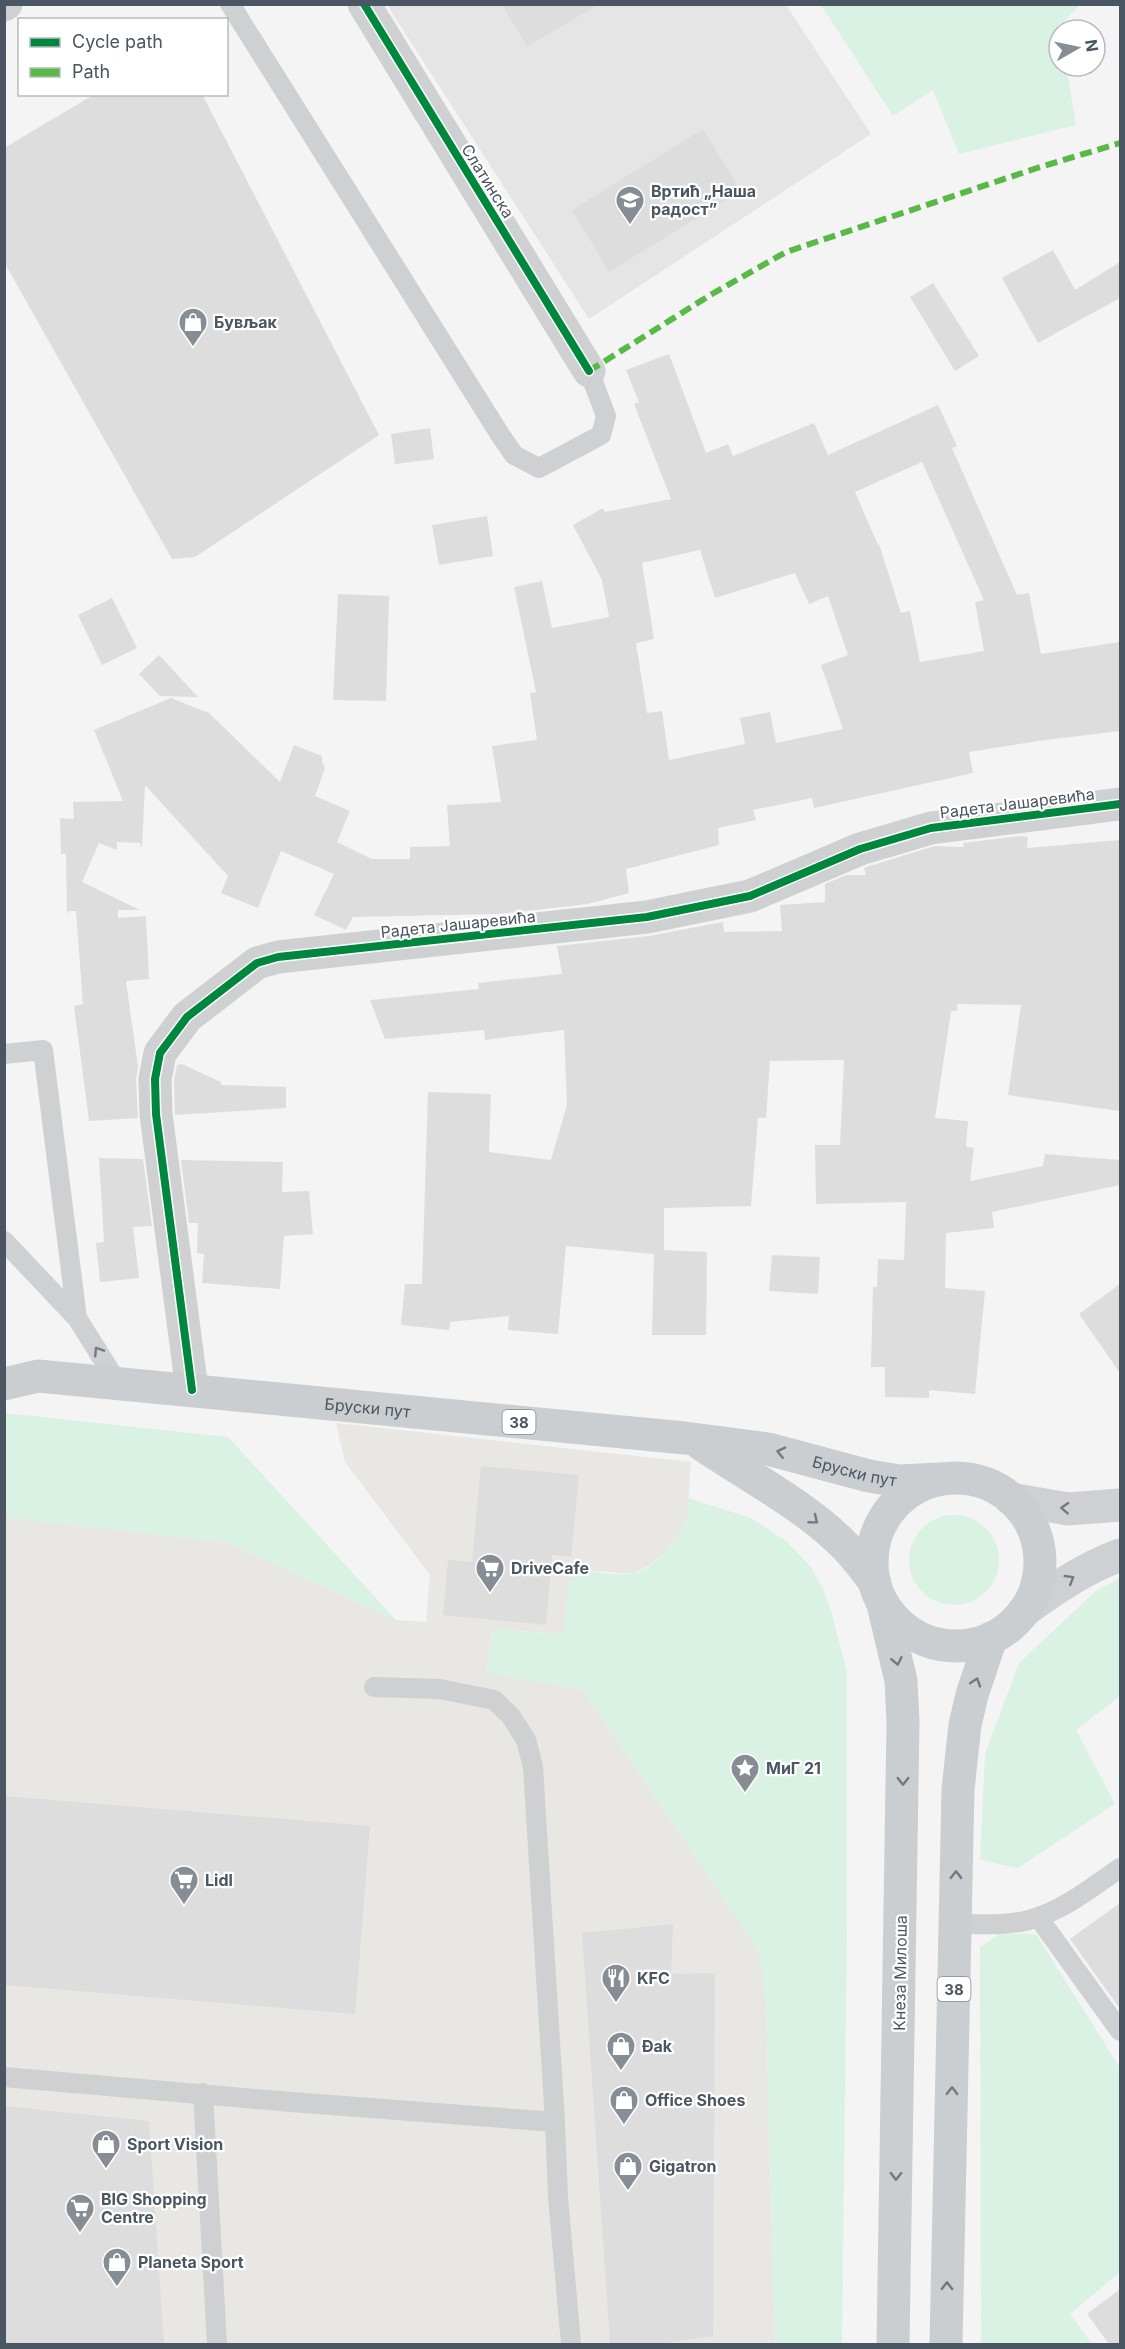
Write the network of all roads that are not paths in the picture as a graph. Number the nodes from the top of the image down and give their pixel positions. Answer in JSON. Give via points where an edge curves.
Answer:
{"nodes":[{"id":1,"x":230,"y":4,"type":"edge"},
{"id":2,"x":364,"y":4,"type":"edge"},
{"id":3,"x":589,"y":371,"type":"joint"},
{"id":4,"x":1120,"y":804,"type":"edge"},
{"id":5,"x":4,"y":1054,"type":"edge"},
{"id":6,"x":4,"y":1242,"type":"edge"},
{"id":7,"x":77,"y":1318,"type":"junction"},
{"id":8,"x":4,"y":1360,"type":"edge"},
{"id":9,"x":38,"y":1376,"type":"junction"},
{"id":10,"x":4,"y":1384,"type":"edge"},
{"id":11,"x":119,"y":1385,"type":"junction"},
{"id":12,"x":192,"y":1390,"type":"junction"},
{"id":13,"x":691,"y":1439,"type":"junction"},
{"id":14,"x":941,"y":1479,"type":"junction"},
{"id":15,"x":1011,"y":1499,"type":"junction"},
{"id":16,"x":1120,"y":1505,"type":"edge"},
{"id":17,"x":1120,"y":1555,"type":"edge"},
{"id":18,"x":878,"y":1592,"type":"junction"},
{"id":19,"x":1024,"y":1611,"type":"junction"},
{"id":20,"x":991,"y":1638,"type":"junction"},
{"id":21,"x":374,"y":1687,"type":"dead end"},
{"id":22,"x":1120,"y":1868,"type":"edge"},
{"id":23,"x":1038,"y":1917,"type":"junction"},
{"id":24,"x":955,"y":1924,"type":"junction"},
{"id":25,"x":1120,"y":2031,"type":"edge"},
{"id":26,"x":4,"y":2077,"type":"edge"},
{"id":27,"x":203,"y":2093,"type":"junction"},
{"id":28,"x":555,"y":2122,"type":"junction"},
{"id":29,"x":217,"y":2344,"type":"edge"},
{"id":30,"x":571,"y":2344,"type":"edge"},
{"id":31,"x":893,"y":2344,"type":"edge"},
{"id":32,"x":946,"y":2344,"type":"edge"}],
"edges":[{"from":1,"to":3,"type":"lane","via":[[514,454],[539,468],[601,435],[606,416]]},
{"from":2,"to":3,"type":"street","name":"Слатинска"},
{"from":4,"to":12,"type":"street","name":"Радета Јашаревића","via":[[931,828],[860,849],[750,896],[647,917],[278,957],[256,963],[187,1017],[160,1053],[155,1079],[156,1114]]},
{"from":5,"to":7,"type":"lane","via":[[44,1050]]},
{"from":6,"to":7,"type":"lane"},
{"from":11,"to":7,"type":"lane","one_way":true},
{"from":8,"to":9,"type":"main road","name":"Бруски пут","number":"38"},
{"from":9,"to":10,"type":"main road","name":"Бруски пут","number":"38"},
{"from":9,"to":11,"type":"main road","name":"Бруски пут","number":"38"},
{"from":11,"to":12,"type":"main road","name":"Бруски пут","number":"38"},
{"from":12,"to":13,"type":"main road","name":"Бруски пут","number":"38"},
{"from":14,"to":13,"type":"main road","name":"Бруски пут","number":"38","one_way":true,"via":[[899,1481],[768,1449]]},
{"from":13,"to":18,"type":"main road","name":"Бруски пут","number":"38","one_way":true,"via":[[798,1508],[848,1548]]},
{"from":14,"to":15,"type":"main road","number":"38","via":[[966,1478],[990,1485]]},
{"from":14,"to":18,"type":"main road","number":"38","via":[[916,1488],[894,1504],[879,1527],[872,1554]]},
{"from":16,"to":15,"type":"main road","one_way":true,"via":[[1068,1509]]},
{"from":15,"to":19,"type":"main road","number":"38","via":[[1027,1518],[1037,1540],[1040,1565],[1035,1589]]},
{"from":19,"to":17,"type":"main road","one_way":true,"via":[[1081,1573]]},
{"from":18,"to":20,"type":"main road","number":"38","via":[[892,1617],[920,1638],[953,1646]]},
{"from":18,"to":31,"type":"main road","name":"Кнеза Милоша","number":"38","one_way":true,"via":[[901,1681],[903,1722]]},
{"from":19,"to":20,"type":"main road","number":"38"},
{"from":24,"to":20,"type":"main road","number":"38","one_way":true,"via":[[958,1789],[965,1725]]},
{"from":21,"to":28,"type":"lane","via":[[440,1689],[494,1700],[510,1715],[526,1740],[532,1767]]},
{"from":22,"to":23,"type":"lane","via":[[1071,1901]]},
{"from":23,"to":24,"type":"lane","via":[[1012,1923]]},
{"from":23,"to":25,"type":"lane"},
{"from":32,"to":24,"type":"main road","number":"38","one_way":true},
{"from":26,"to":27,"type":"lane"},
{"from":27,"to":28,"type":"lane"},
{"from":27,"to":29,"type":"lane"},
{"from":28,"to":30,"type":"lane"}]}
